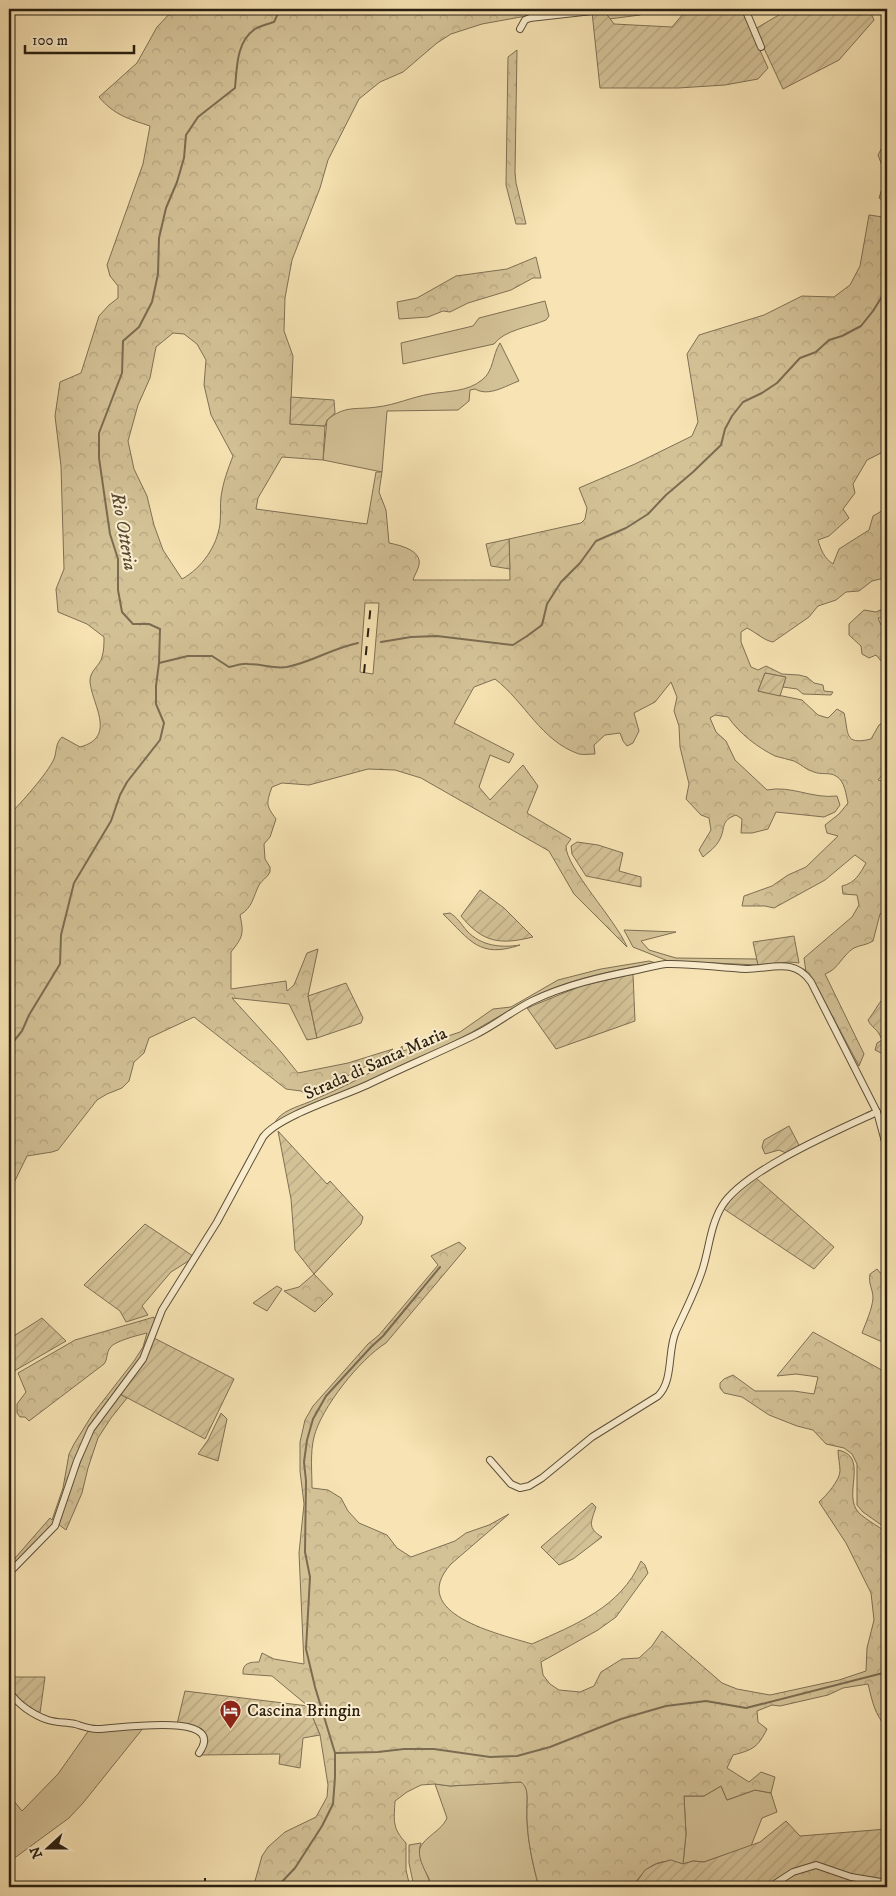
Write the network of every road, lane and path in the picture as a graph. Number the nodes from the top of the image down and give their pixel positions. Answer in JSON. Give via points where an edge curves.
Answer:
{"nodes":[{"id":1,"x":610,"y":9,"type":"edge"},
{"id":2,"x":744,"y":9,"type":"edge"},
{"id":3,"x":520,"y":29,"type":"dead end"},
{"id":4,"x":761,"y":47,"type":"dead end"},
{"id":5,"x":877,"y":1112,"type":"junction"},
{"id":6,"x":887,"y":1149,"type":"edge"},
{"id":7,"x":490,"y":1460,"type":"dead end"},
{"id":8,"x":9,"y":1573,"type":"edge"},
{"id":9,"x":9,"y":1691,"type":"edge"},
{"id":10,"x":199,"y":1753,"type":"dead end"},
{"id":11,"x":887,"y":1884,"type":"edge"},
{"id":12,"x":770,"y":1887,"type":"edge"}],
"edges":[{"from":1,"to":3,"type":"street","via":[[530,18]]},
{"from":2,"to":4,"type":"street"},
{"from":5,"to":6,"type":"street","name":"Strada di Santa Maria"},
{"from":5,"to":7,"type":"street","via":[[762,1171],[724,1203],[711,1232],[699,1279],[673,1338],[666,1382],[658,1396],[592,1437],[529,1486],[520,1488],[511,1484]]},
{"from":5,"to":8,"type":"street","name":"Strada di Santa Maria","via":[[811,982],[801,971],[786,966],[756,969],[669,964],[581,982],[540,998],[475,1035],[350,1093],[287,1118],[263,1137],[218,1222],[162,1310],[146,1355],[91,1429],[55,1526]]},
{"from":9,"to":10,"type":"street","via":[[18,1702],[50,1720],[97,1729],[159,1724],[192,1729],[204,1739]]},
{"from":11,"to":12,"type":"street","via":[[851,1877],[816,1865],[793,1872]]}]}
